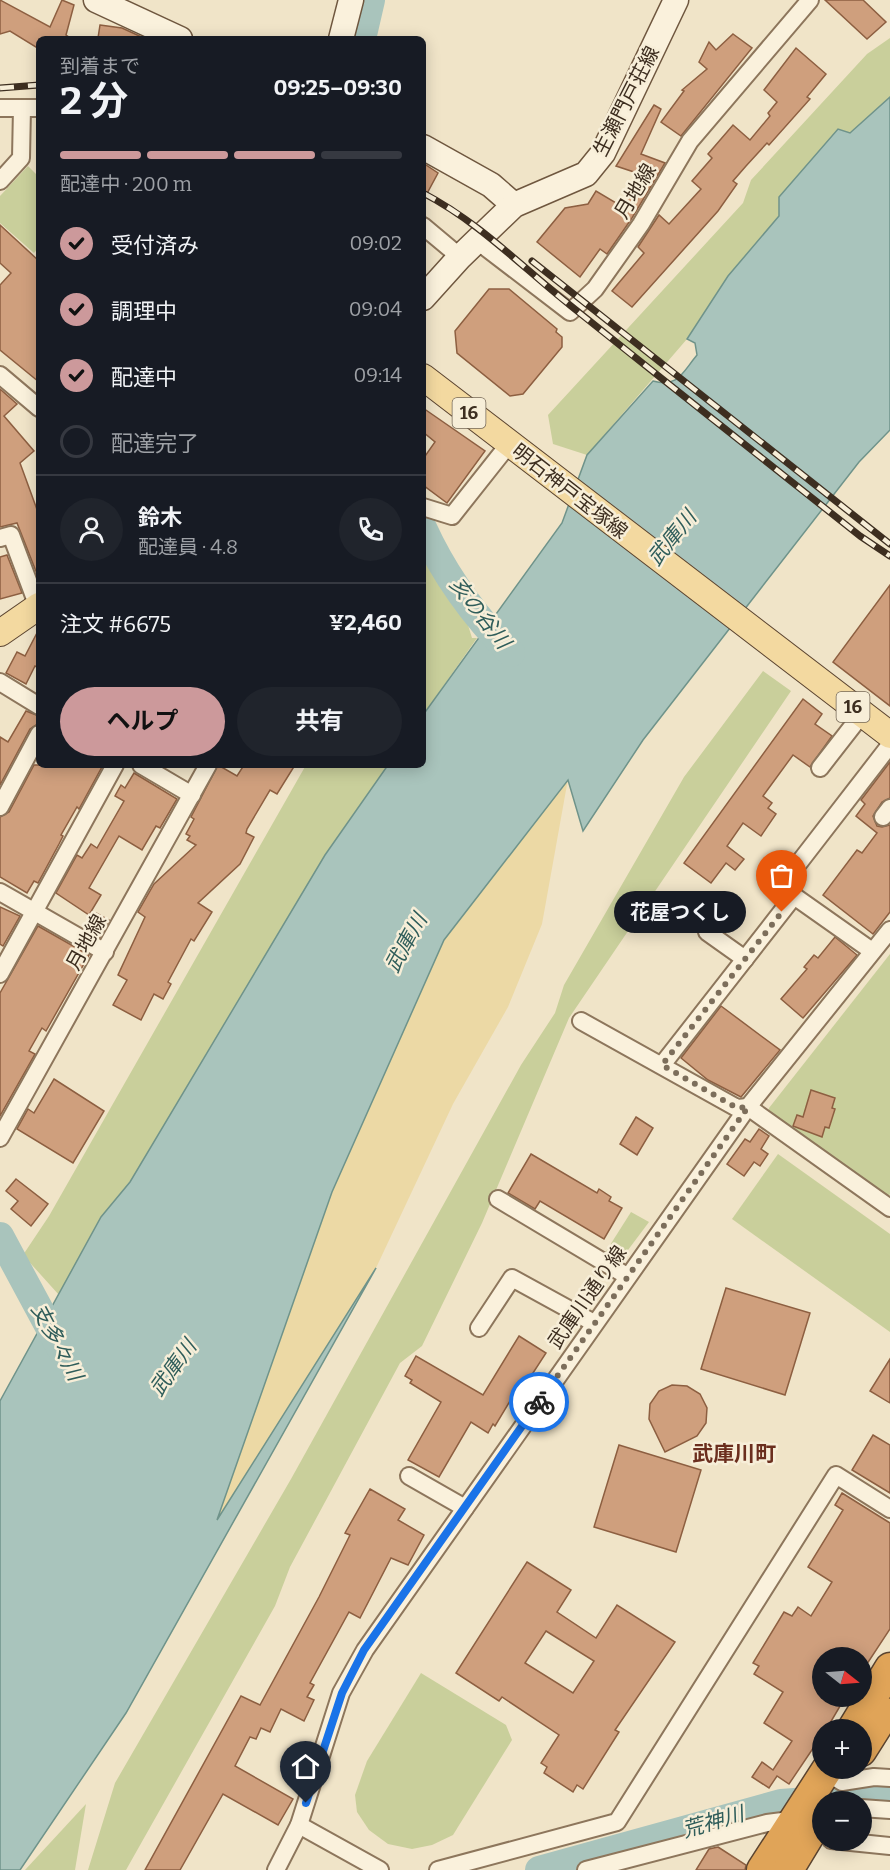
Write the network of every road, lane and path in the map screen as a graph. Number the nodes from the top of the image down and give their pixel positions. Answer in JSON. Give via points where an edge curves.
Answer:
{"nodes":[{"id":1,"x":96,"y":0,"type":"edge"},
{"id":2,"x":351,"y":0,"type":"edge"},
{"id":3,"x":676,"y":0,"type":"edge"},
{"id":4,"x":810,"y":0,"type":"edge"},
{"id":5,"x":174,"y":36,"type":"edge"},
{"id":6,"x":342,"y":36,"type":"edge"},
{"id":7,"x":0,"y":108,"type":"edge"},
{"id":8,"x":31,"y":108,"type":"edge"},
{"id":9,"x":426,"y":149,"type":"edge"},
{"id":10,"x":0,"y":181,"type":"edge"},
{"id":11,"x":514,"y":205,"type":"junction"},
{"id":12,"x":426,"y":227,"type":"edge"},
{"id":13,"x":468,"y":248,"type":"junction"},
{"id":14,"x":427,"y":287,"type":"edge"},
{"id":15,"x":0,"y":375,"type":"edge"},
{"id":16,"x":426,"y":379,"type":"edge"},
{"id":17,"x":36,"y":405,"type":"edge"},
{"id":18,"x":512,"y":446,"type":"junction"},
{"id":19,"x":426,"y":508,"type":"edge"},
{"id":20,"x":0,"y":538,"type":"edge"},
{"id":21,"x":36,"y":599,"type":"edge"},
{"id":22,"x":36,"y":609,"type":"edge"},
{"id":23,"x":0,"y":633,"type":"edge"},
{"id":24,"x":0,"y":682,"type":"edge"},
{"id":25,"x":36,"y":704,"type":"edge"},
{"id":26,"x":862,"y":714,"type":"junction"},
{"id":27,"x":890,"y":735,"type":"edge"},
{"id":28,"x":36,"y":740,"type":"edge"},
{"id":29,"x":890,"y":745,"type":"edge"},
{"id":30,"x":113,"y":768,"type":"edge"},
{"id":31,"x":146,"y":768,"type":"edge"},
{"id":32,"x":206,"y":768,"type":"edge"},
{"id":33,"x":820,"y":768,"type":"dead end"},
{"id":34,"x":192,"y":795,"type":"junction"},
{"id":35,"x":0,"y":807,"type":"edge"},
{"id":36,"x":0,"y":892,"type":"edge"},
{"id":37,"x":794,"y":896,"type":"junction"},
{"id":38,"x":34,"y":911,"type":"junction"},
{"id":39,"x":890,"y":930,"type":"edge"},
{"id":40,"x":707,"y":932,"type":"dead end"},
{"id":41,"x":872,"y":951,"type":"junction"},
{"id":42,"x":105,"y":952,"type":"junction"},
{"id":43,"x":745,"y":960,"type":"junction"},
{"id":44,"x":0,"y":974,"type":"edge"},
{"id":45,"x":581,"y":1021,"type":"dead end"},
{"id":46,"x":662,"y":1065,"type":"junction"},
{"id":47,"x":748,"y":1107,"type":"junction"},
{"id":48,"x":0,"y":1138,"type":"edge"},
{"id":49,"x":498,"y":1199,"type":"dead end"},
{"id":50,"x":890,"y":1208,"type":"edge"},
{"id":51,"x":627,"y":1276,"type":"junction"},
{"id":52,"x":594,"y":1323,"type":"junction"},
{"id":53,"x":479,"y":1328,"type":"dead end"},
{"id":54,"x":409,"y":1476,"type":"dead end"},
{"id":55,"x":465,"y":1508,"type":"junction"},
{"id":56,"x":890,"y":1509,"type":"edge"},
{"id":57,"x":890,"y":1668,"type":"edge"},
{"id":58,"x":890,"y":1705,"type":"edge"},
{"id":59,"x":859,"y":1719,"type":"edge"},
{"id":60,"x":890,"y":1778,"type":"edge"},
{"id":61,"x":890,"y":1785,"type":"edge"},
{"id":62,"x":833,"y":1791,"type":"edge"},
{"id":63,"x":845,"y":1791,"type":"edge"},
{"id":64,"x":863,"y":1791,"type":"edge"},
{"id":65,"x":812,"y":1805,"type":"edge"},
{"id":66,"x":872,"y":1808,"type":"edge"},
{"id":67,"x":890,"y":1809,"type":"edge"},
{"id":68,"x":812,"y":1816,"type":"edge"},
{"id":69,"x":299,"y":1825,"type":"junction"},
{"id":70,"x":812,"y":1828,"type":"edge"},
{"id":71,"x":872,"y":1832,"type":"edge"},
{"id":72,"x":890,"y":1846,"type":"edge"},
{"id":73,"x":276,"y":1870,"type":"edge"},
{"id":74,"x":380,"y":1870,"type":"edge"},
{"id":75,"x":438,"y":1870,"type":"edge"},
{"id":76,"x":586,"y":1870,"type":"edge"},
{"id":77,"x":762,"y":1870,"type":"edge"},
{"id":78,"x":789,"y":1870,"type":"edge"}],
"edges":[{"from":1,"to":5,"type":"main road"},
{"from":2,"to":6,"type":"main road"},
{"from":3,"to":11,"type":"main road","name":"生瀬門戸荘線","via":[[603,153],[586,174]]},
{"from":4,"to":13,"type":"street","name":"月地線","via":[[690,141],[642,224],[595,289],[570,312]]},
{"from":7,"to":8,"type":"street"},
{"from":8,"to":10,"type":"street","via":[[21,158]]},
{"from":9,"to":11,"type":"main road","via":[[491,185]]},
{"from":11,"to":13,"type":"main road","name":"生瀬門戸荘線"},
{"from":12,"to":13,"type":"street"},
{"from":13,"to":14,"type":"main road","name":"生瀬門戸荘線"},
{"from":15,"to":17,"type":"street"},
{"from":16,"to":18,"type":"main road","name":"明石神戸宝塚線","number":"16"},
{"from":18,"to":19,"type":"street","via":[[452,516]]},
{"from":18,"to":26,"type":"main road","name":"明石神戸宝塚線","number":"16"},
{"from":20,"to":21,"type":"street","via":[[11,536]]},
{"from":22,"to":23,"type":"main road"},
{"from":24,"to":25,"type":"street"},
{"from":26,"to":27,"type":"main road","name":"明石神戸宝塚線","number":"16"},
{"from":26,"to":33,"type":"street"},
{"from":28,"to":35,"type":"street"},
{"from":29,"to":37,"type":"street","via":[[788,877]]},
{"from":30,"to":38,"type":"street"},
{"from":31,"to":34,"type":"street"},
{"from":32,"to":34,"type":"street","name":"月地線"},
{"from":34,"to":42,"type":"street","name":"月地線"},
{"from":36,"to":38,"type":"street"},
{"from":37,"to":41,"type":"street"},
{"from":37,"to":43,"type":"street"},
{"from":38,"to":42,"type":"street"},
{"from":38,"to":44,"type":"street"},
{"from":39,"to":41,"type":"street","name":"武庫川通り線"},
{"from":40,"to":43,"type":"street"},
{"from":41,"to":47,"type":"street","name":"武庫川通り線"},
{"from":42,"to":48,"type":"street","name":"月地線"},
{"from":43,"to":46,"type":"street"},
{"from":45,"to":46,"type":"street"},
{"from":46,"to":47,"type":"street","via":[[737,1108]]},
{"from":47,"to":50,"type":"street"},
{"from":47,"to":51,"type":"street","name":"武庫川通り線"},
{"from":49,"to":51,"type":"street"},
{"from":51,"to":52,"type":"street","name":"武庫川通り線"},
{"from":52,"to":53,"type":"street","via":[[512,1278]]},
{"from":52,"to":55,"type":"street","name":"武庫川通り線"},
{"from":54,"to":55,"type":"street"},
{"from":55,"to":69,"type":"street","name":"武庫川通り線","via":[[364,1650],[342,1693]]},
{"from":56,"to":75,"type":"street","via":[[836,1475],[617,1822]]},
{"from":57,"to":59,"type":"highway"},
{"from":58,"to":62,"type":"highway"},
{"from":60,"to":63,"type":"street","via":[[874,1777]]},
{"from":61,"to":64,"type":"street"},
{"from":65,"to":76,"type":"street","via":[[767,1822]]},
{"from":66,"to":67,"type":"street"},
{"from":68,"to":77,"type":"highway"},
{"from":69,"to":73,"type":"street","name":"武庫川通り線"},
{"from":69,"to":74,"type":"street"},
{"from":70,"to":78,"type":"highway"},
{"from":71,"to":72,"type":"street"}]}
